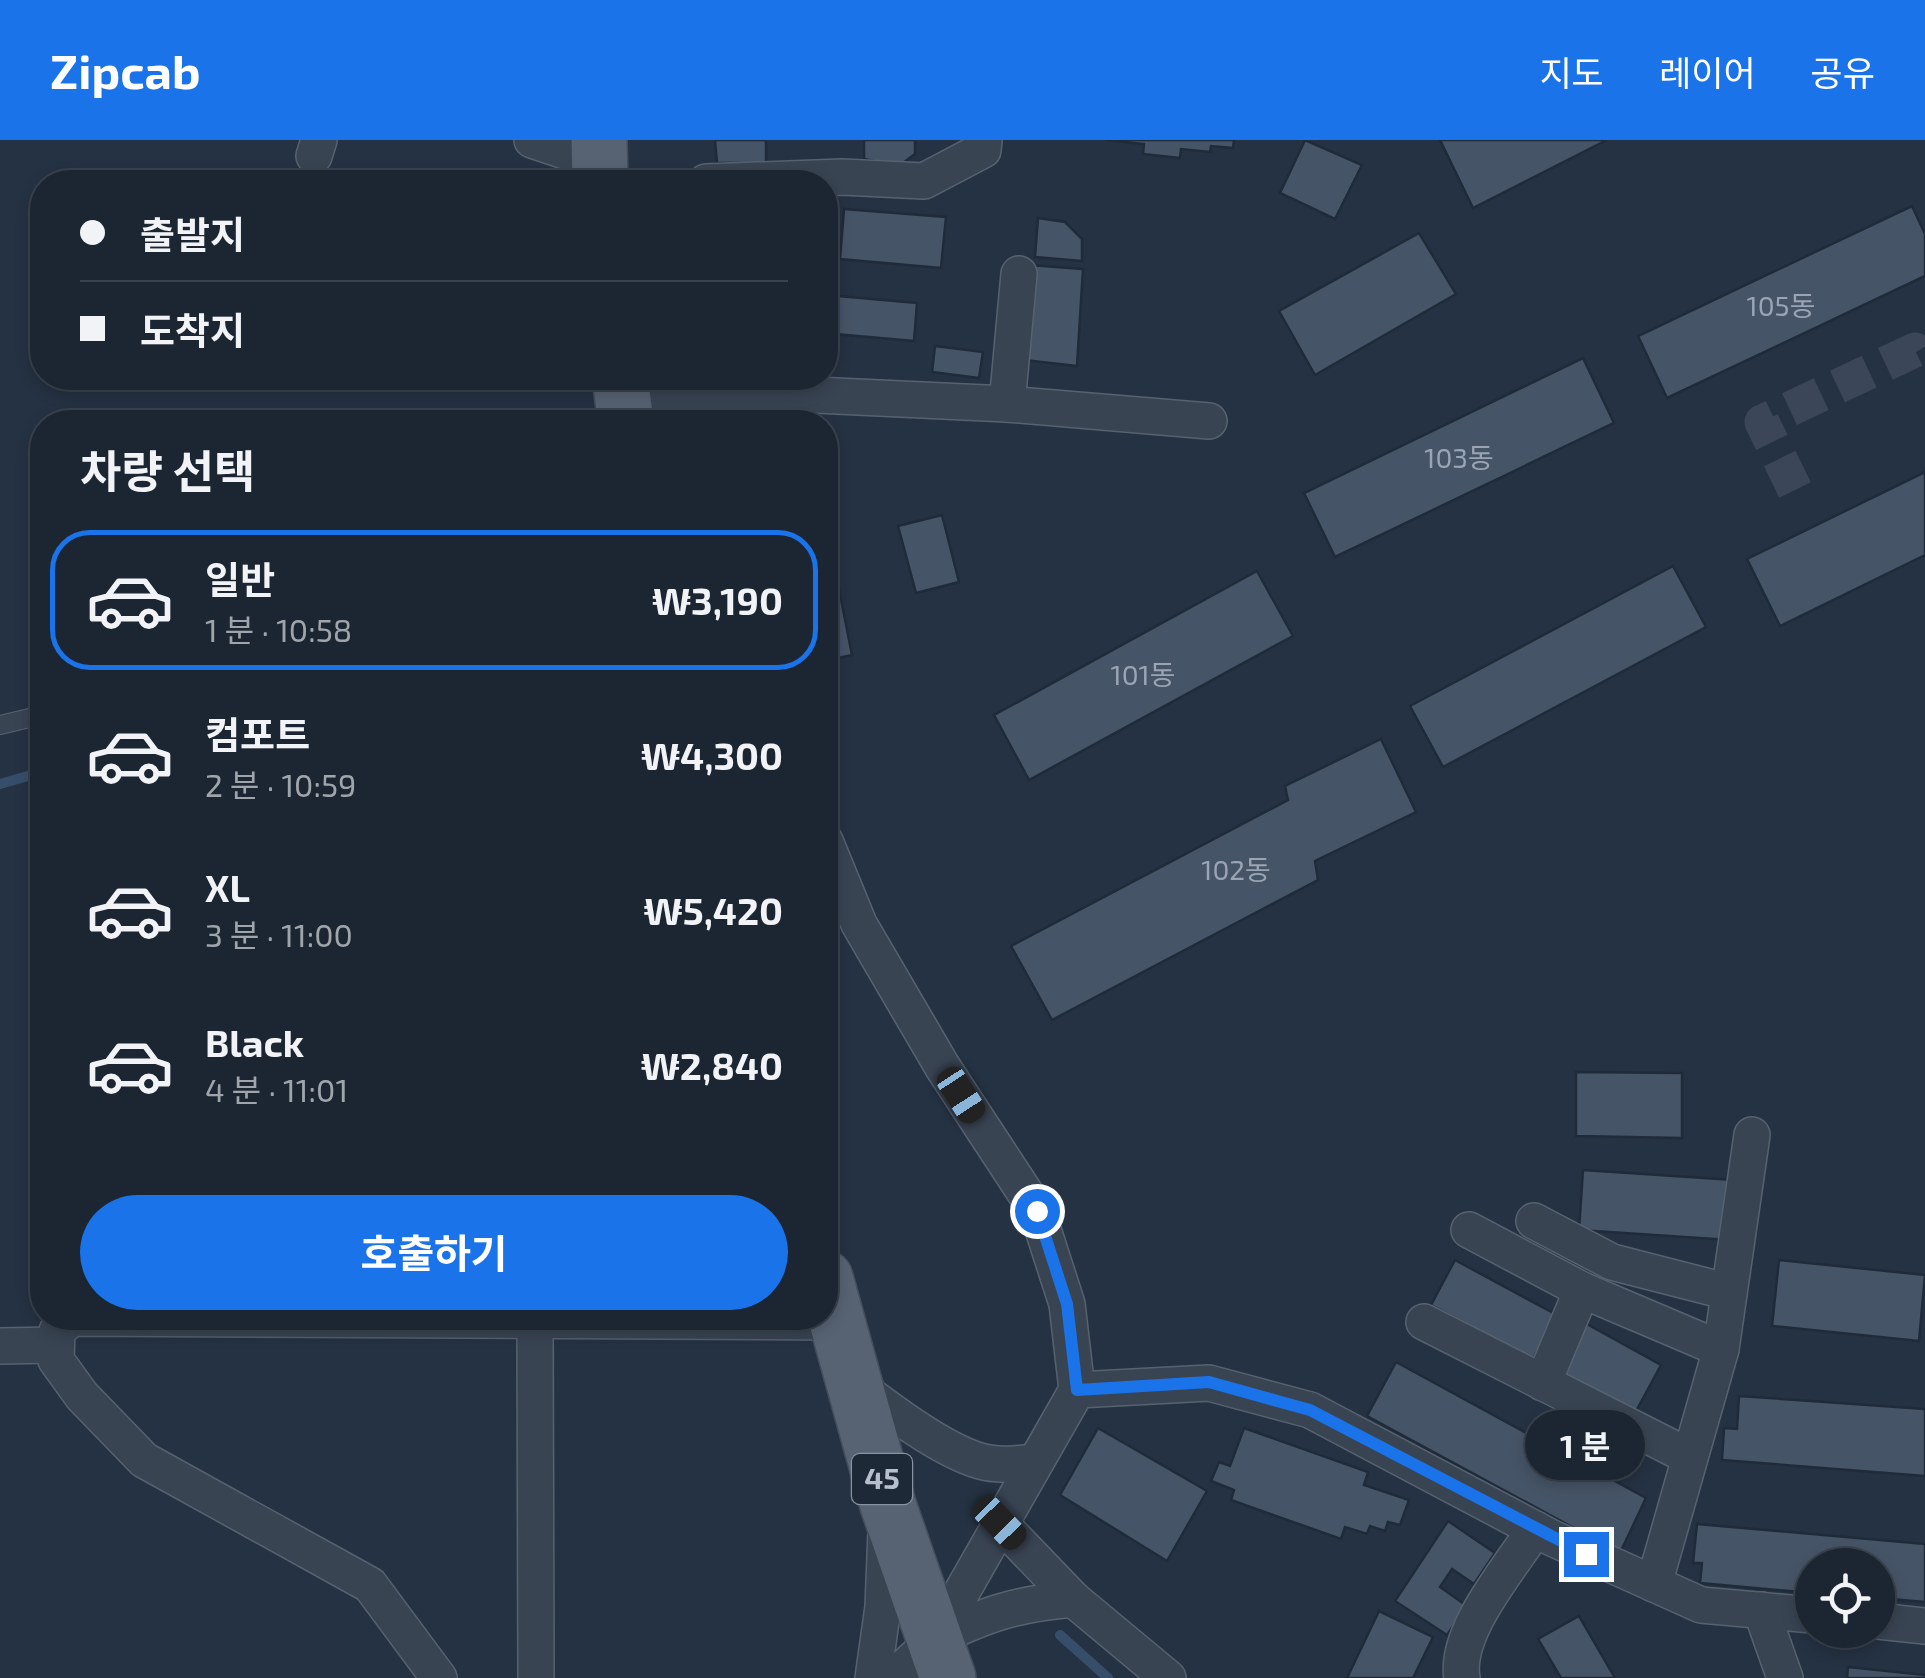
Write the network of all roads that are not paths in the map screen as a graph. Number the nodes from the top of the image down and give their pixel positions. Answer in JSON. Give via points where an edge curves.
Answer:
{"nodes":[{"id":1,"x":532,"y":140,"type":"edge"},
{"id":2,"x":984,"y":140,"type":"edge"},
{"id":3,"x":600,"y":162,"type":"edge"},
{"id":4,"x":838,"y":176,"type":"edge"},
{"id":5,"x":1018,"y":274,"type":"dead end"},
{"id":6,"x":623,"y":402,"type":"edge"},
{"id":7,"x":1007,"y":404,"type":"junction"},
{"id":8,"x":1209,"y":421,"type":"dead end"},
{"id":9,"x":30,"y":718,"type":"edge"},
{"id":10,"x":0,"y":725,"type":"edge"},
{"id":11,"x":838,"y":873,"type":"edge"},
{"id":12,"x":1752,"y":1135,"type":"dead end"},
{"id":13,"x":1534,"y":1221,"type":"dead end"},
{"id":14,"x":1468,"y":1230,"type":"dead end"},
{"id":15,"x":1582,"y":1290,"type":"junction"},
{"id":16,"x":1729,"y":1292,"type":"junction"},
{"id":17,"x":1424,"y":1322,"type":"dead end"},
{"id":18,"x":838,"y":1326,"type":"edge"},
{"id":19,"x":58,"y":1330,"type":"edge"},
{"id":20,"x":535,"y":1330,"type":"edge"},
{"id":21,"x":56,"y":1344,"type":"junction"},
{"id":22,"x":0,"y":1346,"type":"edge"},
{"id":23,"x":1721,"y":1349,"type":"junction"},
{"id":24,"x":1543,"y":1382,"type":"junction"},
{"id":25,"x":854,"y":1383,"type":"junction"},
{"id":26,"x":1077,"y":1390,"type":"junction"},
{"id":27,"x":1690,"y":1457,"type":"junction"},
{"id":28,"x":1034,"y":1462,"type":"junction"},
{"id":29,"x":888,"y":1505,"type":"junction"},
{"id":30,"x":1000,"y":1523,"type":"junction"},
{"id":31,"x":1535,"y":1529,"type":"junction"},
{"id":32,"x":1654,"y":1584,"type":"junction"},
{"id":33,"x":1073,"y":1599,"type":"junction"},
{"id":34,"x":1761,"y":1610,"type":"junction"},
{"id":35,"x":1795,"y":1613,"type":"edge"},
{"id":36,"x":1895,"y":1623,"type":"edge"},
{"id":37,"x":1925,"y":1626,"type":"edge"},
{"id":38,"x":941,"y":1658,"type":"edge"},
{"id":39,"x":439,"y":1678,"type":"edge"},
{"id":40,"x":536,"y":1678,"type":"edge"},
{"id":41,"x":873,"y":1678,"type":"edge"},
{"id":42,"x":894,"y":1678,"type":"edge"},
{"id":43,"x":1168,"y":1678,"type":"edge"},
{"id":44,"x":1462,"y":1678,"type":"edge"},
{"id":45,"x":1785,"y":1678,"type":"edge"}],
"edges":[{"from":1,"to":3,"type":"street"},
{"from":2,"to":4,"type":"street","via":[[984,150],[924,181]]},
{"from":5,"to":7,"type":"street"},
{"from":6,"to":7,"type":"street","via":[[750,392]]},
{"from":7,"to":8,"type":"street"},
{"from":9,"to":10,"type":"lane"},
{"from":11,"to":26,"type":"street","via":[[859,924],[942,1066],[1037,1211],[1067,1304]]},
{"from":12,"to":16,"type":"street"},
{"from":13,"to":16,"type":"street","via":[[1612,1262]]},
{"from":14,"to":15,"type":"street"},
{"from":15,"to":23,"type":"street"},
{"from":15,"to":24,"type":"street"},
{"from":16,"to":23,"type":"street"},
{"from":17,"to":24,"type":"street"},
{"from":18,"to":25,"type":"main road","number":"45"},
{"from":19,"to":21,"type":"street"},
{"from":20,"to":40,"type":"street"},
{"from":21,"to":22,"type":"street"},
{"from":21,"to":39,"type":"street","via":[[56,1360],[82,1396],[144,1460],[370,1584]]},
{"from":23,"to":27,"type":"street"},
{"from":24,"to":27,"type":"street"},
{"from":25,"to":28,"type":"street","via":[[900,1419],[978,1461]]},
{"from":25,"to":29,"type":"main road","number":"45"},
{"from":26,"to":28,"type":"street"},
{"from":26,"to":31,"type":"street","via":[[1209,1382],[1310,1410]]},
{"from":27,"to":32,"type":"street"},
{"from":28,"to":30,"type":"street"},
{"from":29,"to":38,"type":"main road","number":"45"},
{"from":29,"to":41,"type":"street"},
{"from":30,"to":33,"type":"street"},
{"from":30,"to":38,"type":"street"},
{"from":31,"to":32,"type":"street"},
{"from":31,"to":44,"type":"street","via":[[1468,1632],[1459,1660]]},
{"from":32,"to":34,"type":"street","via":[[1700,1605]]},
{"from":33,"to":38,"type":"street","via":[[997,1611]]},
{"from":33,"to":43,"type":"street"},
{"from":34,"to":35,"type":"street"},
{"from":34,"to":45,"type":"street"},
{"from":36,"to":37,"type":"street"},
{"from":38,"to":42,"type":"street"}]}
